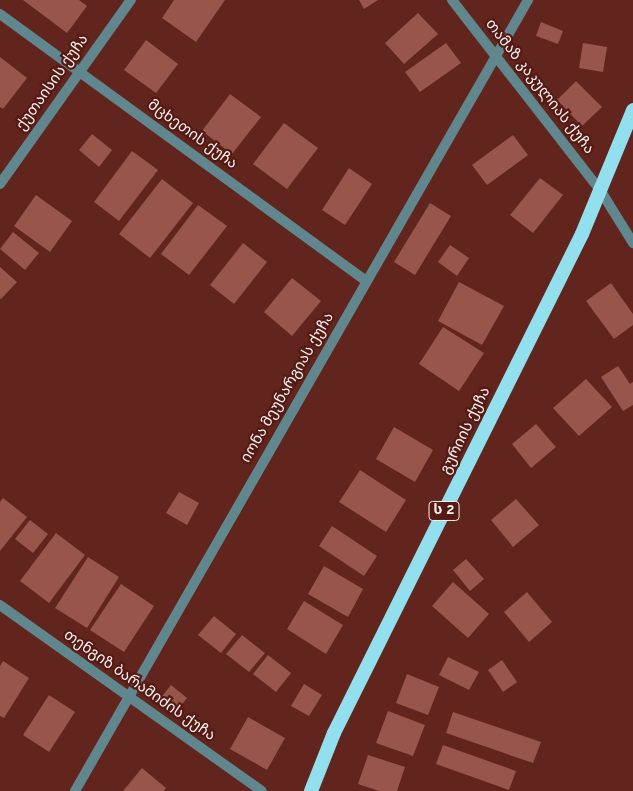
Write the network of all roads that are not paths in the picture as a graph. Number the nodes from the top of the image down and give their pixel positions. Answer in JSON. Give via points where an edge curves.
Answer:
{"nodes":[{"id":1,"x":131,"y":0,"type":"edge"},
{"id":2,"x":452,"y":0,"type":"edge"},
{"id":3,"x":528,"y":0,"type":"edge"},
{"id":4,"x":0,"y":14,"type":"edge"},
{"id":5,"x":496,"y":57,"type":"junction"},
{"id":6,"x":80,"y":72,"type":"junction"},
{"id":7,"x":633,"y":110,"type":"edge"},
{"id":8,"x":0,"y":184,"type":"edge"},
{"id":9,"x":602,"y":193,"type":"junction"},
{"id":10,"x":633,"y":244,"type":"edge"},
{"id":11,"x":366,"y":281,"type":"junction"},
{"id":12,"x":0,"y":606,"type":"edge"},
{"id":13,"x":128,"y":697,"type":"junction"},
{"id":14,"x":75,"y":791,"type":"edge"},
{"id":15,"x":262,"y":791,"type":"edge"},
{"id":16,"x":311,"y":791,"type":"edge"}],
"edges":[{"from":1,"to":6,"type":"street","name":"ქუთაისის ქუჩა"},
{"from":2,"to":5,"type":"street","name":"თამაზ კაკულიას ქუჩა"},
{"from":3,"to":5,"type":"street","name":"იონა მეუნარგიას ქუჩა"},
{"from":4,"to":6,"type":"street","name":"მცხეთის ქუჩა"},
{"from":5,"to":9,"type":"street","name":"თამაზ კაკულიას ქუჩა"},
{"from":5,"to":11,"type":"street","name":"იონა მეუნარგიას ქუჩა"},
{"from":6,"to":8,"type":"street","name":"ქუთაისის ქუჩა"},
{"from":6,"to":11,"type":"street","name":"მცხეთის ქუჩა"},
{"from":7,"to":9,"type":"highway","name":"გურიის ქუჩა","number":"ს 2"},
{"from":9,"to":10,"type":"street","name":"თამაზ კაკულიას ქუჩა"},
{"from":9,"to":16,"type":"highway","name":"გურიის ქუჩა","number":"ს 2","via":[[334,734]]},
{"from":11,"to":13,"type":"street","name":"იონა მეუნარგიას ქუჩა"},
{"from":12,"to":13,"type":"street","name":"თენგიზ ბარამიძის ქუჩა"},
{"from":13,"to":14,"type":"street","name":"იონა მეუნარგიას ქუჩა"},
{"from":13,"to":15,"type":"street","name":"თენგიზ ბარამიძის ქუჩა"}]}
